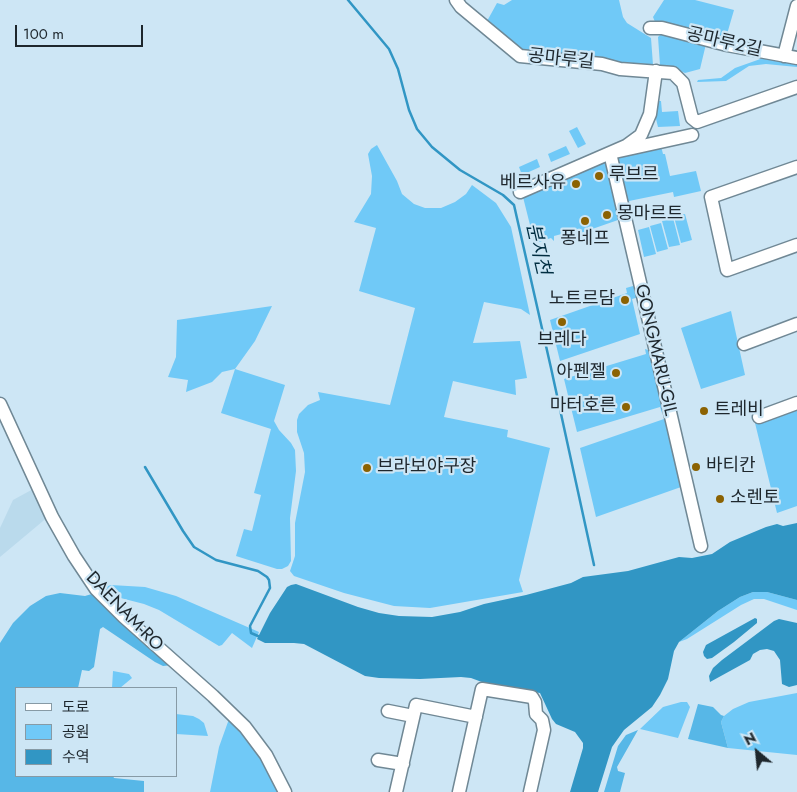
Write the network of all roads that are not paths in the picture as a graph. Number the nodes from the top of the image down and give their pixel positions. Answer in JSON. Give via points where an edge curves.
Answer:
{"nodes":[{"id":1,"x":456,"y":0,"type":"edge"},
{"id":2,"x":797,"y":6,"type":"edge"},
{"id":3,"x":650,"y":28,"type":"dead end"},
{"id":4,"x":791,"y":57,"type":"edge"},
{"id":5,"x":656,"y":71,"type":"junction"},
{"id":6,"x":797,"y":87,"type":"edge"},
{"id":7,"x":692,"y":135,"type":"dead end"},
{"id":8,"x":610,"y":153,"type":"junction"},
{"id":9,"x":797,"y":167,"type":"edge"},
{"id":10,"x":520,"y":192,"type":"dead end"},
{"id":11,"x":797,"y":245,"type":"edge"},
{"id":12,"x":797,"y":324,"type":"edge"},
{"id":13,"x":744,"y":344,"type":"dead end"},
{"id":14,"x":0,"y":404,"type":"edge"},
{"id":15,"x":797,"y":404,"type":"edge"},
{"id":16,"x":759,"y":417,"type":"dead end"},
{"id":17,"x":701,"y":546,"type":"dead end"},
{"id":18,"x":388,"y":711,"type":"dead end"},
{"id":19,"x":413,"y":716,"type":"junction"},
{"id":20,"x":476,"y":717,"type":"junction"},
{"id":21,"x":378,"y":760,"type":"dead end"},
{"id":22,"x":403,"y":764,"type":"junction"},
{"id":23,"x":285,"y":792,"type":"edge"},
{"id":24,"x":396,"y":792,"type":"edge"},
{"id":25,"x":460,"y":792,"type":"edge"},
{"id":26,"x":530,"y":792,"type":"edge"}],
"edges":[{"from":1,"to":5,"type":"street","name":"공마루길","via":[[520,56]]},
{"from":2,"to":4,"type":"street"},
{"from":3,"to":4,"type":"street","name":"공마루2길"},
{"from":5,"to":6,"type":"street","name":"공마루길","via":[[673,73],[681,79],[692,118],[697,122]]},
{"from":5,"to":8,"type":"street","via":[[645,129],[636,140]]},
{"from":7,"to":8,"type":"street"},
{"from":8,"to":10,"type":"street"},
{"from":8,"to":17,"type":"street","name":"GONGMARU-GIL"},
{"from":9,"to":11,"type":"street","via":[[710,197],[727,270]]},
{"from":12,"to":13,"type":"street"},
{"from":14,"to":23,"type":"street","name":"DAENAM-RO","via":[[52,517],[96,589],[241,724],[266,755]]},
{"from":15,"to":16,"type":"street"},
{"from":18,"to":19,"type":"street"},
{"from":19,"to":20,"type":"street","via":[[416,705]]},
{"from":19,"to":22,"type":"street"},
{"from":20,"to":25,"type":"street"},
{"from":20,"to":26,"type":"street","via":[[482,689],[532,697],[544,730]]},
{"from":21,"to":22,"type":"street"},
{"from":22,"to":24,"type":"street"}]}
